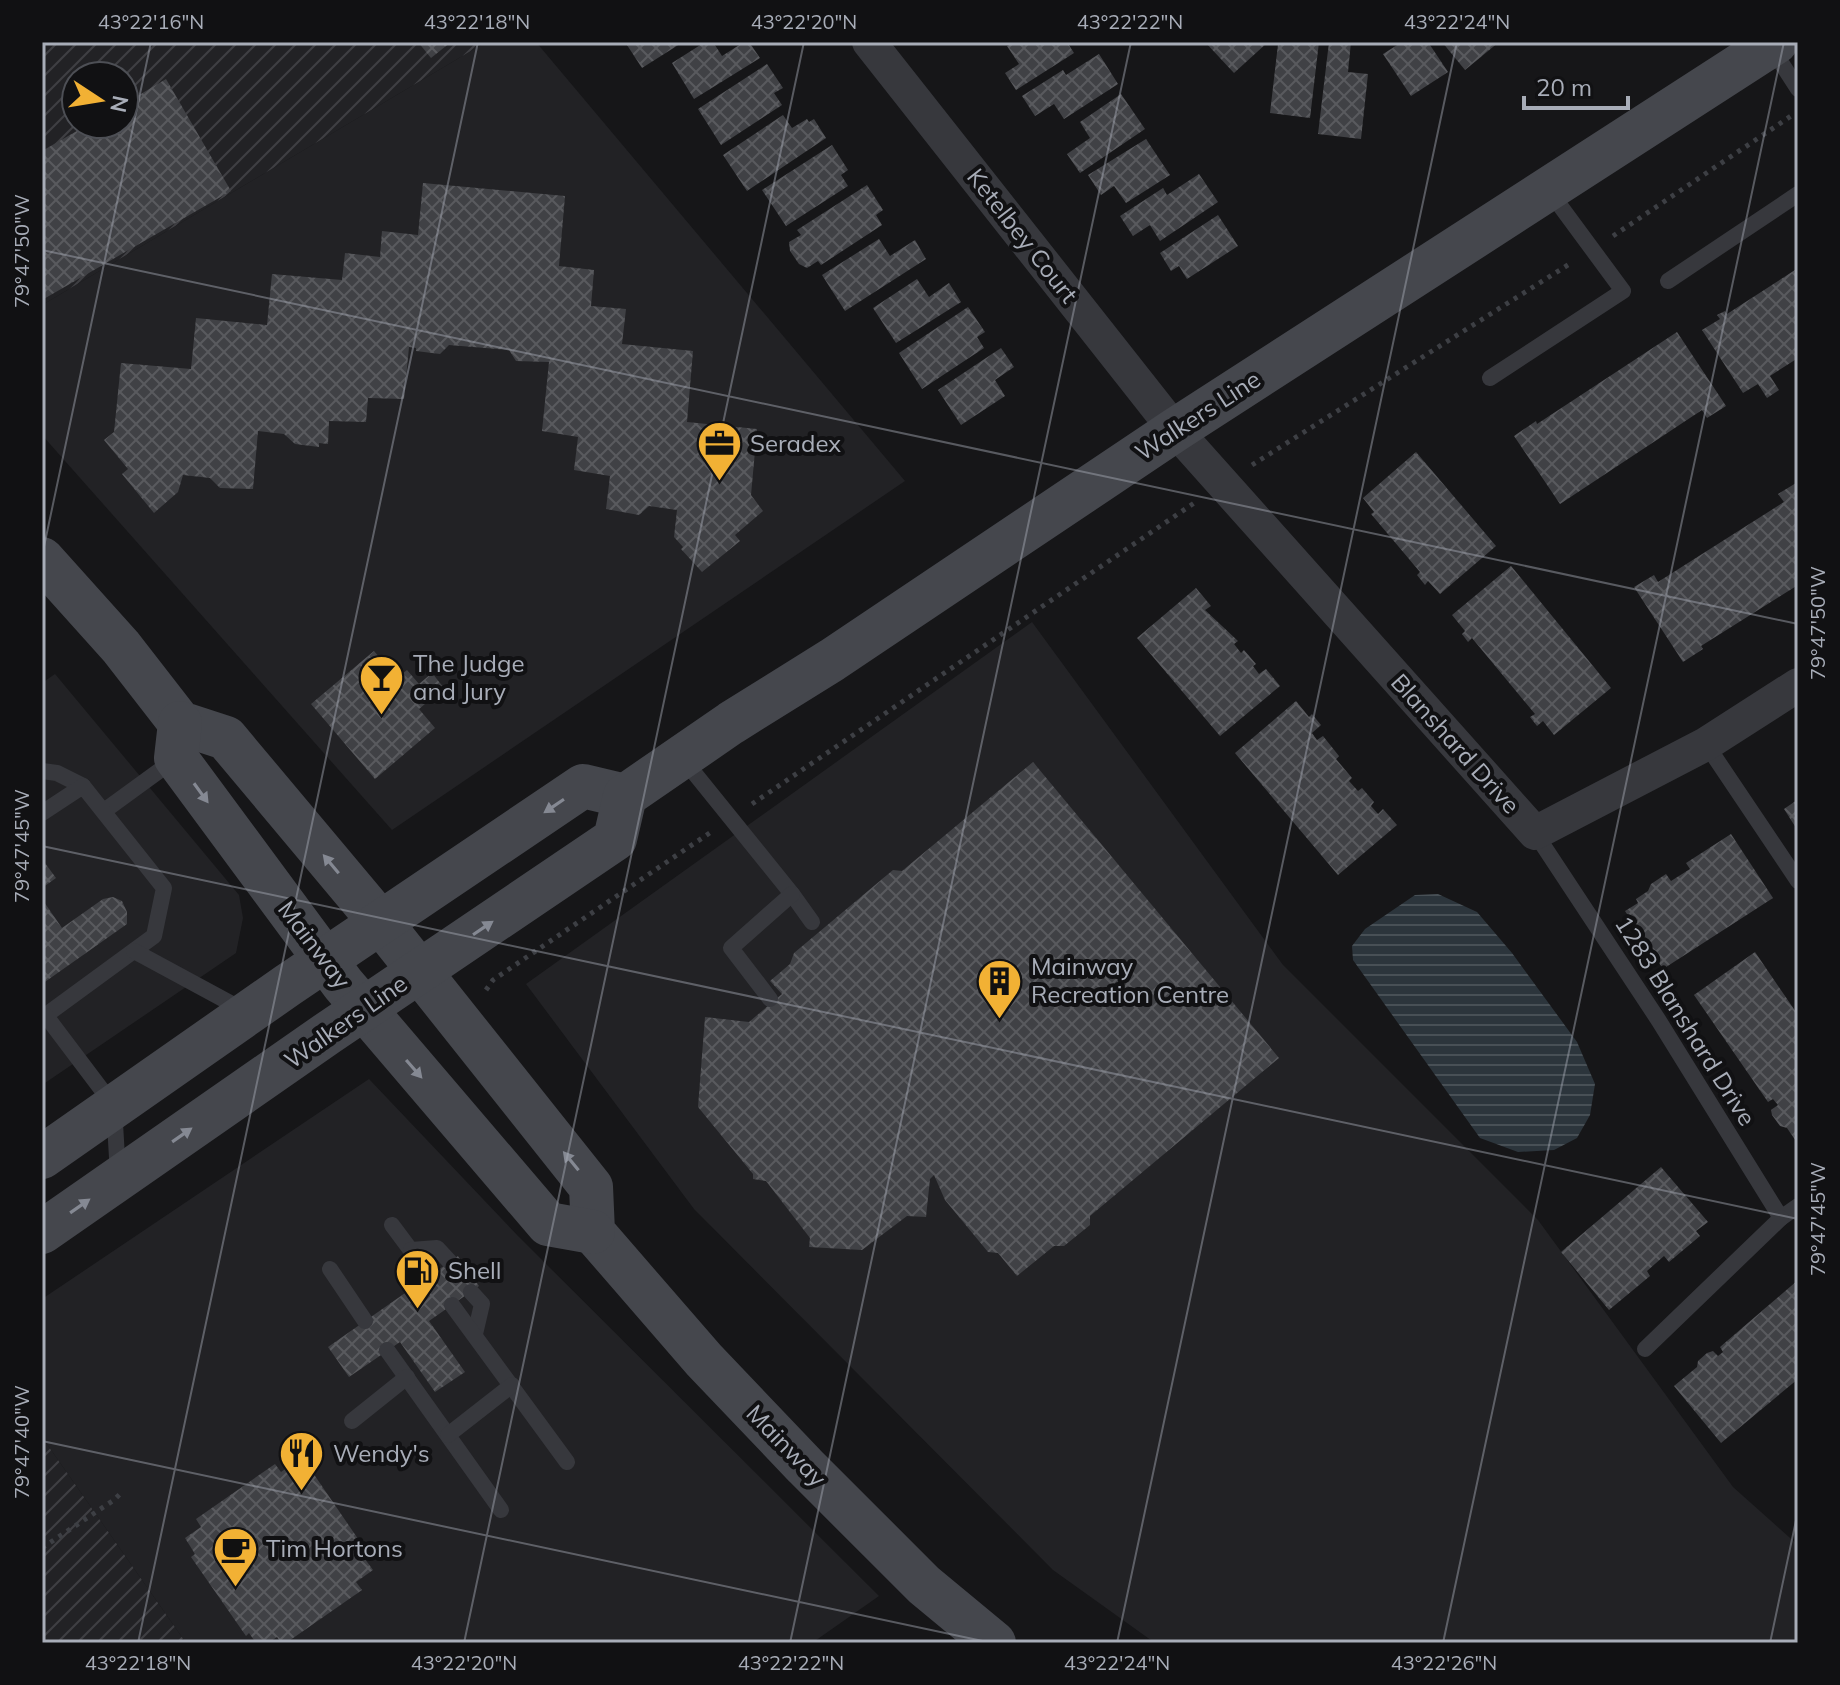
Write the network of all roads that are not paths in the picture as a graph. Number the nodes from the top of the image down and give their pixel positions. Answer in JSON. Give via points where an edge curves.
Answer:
{"nodes":[{"id":1,"x":869,"y":42,"type":"edge"},
{"id":2,"x":1773,"y":44,"type":"edge"},
{"id":3,"x":1798,"y":89,"type":"edge"},
{"id":4,"x":1548,"y":189,"type":"junction"},
{"id":5,"x":1798,"y":194,"type":"edge"},
{"id":6,"x":1668,"y":281,"type":"dead end"},
{"id":7,"x":1490,"y":378,"type":"dead end"},
{"id":8,"x":1175,"y":430,"type":"junction"},
{"id":9,"x":42,"y":559,"type":"edge"},
{"id":10,"x":1798,"y":685,"type":"edge"},
{"id":11,"x":178,"y":741,"type":"junction"},
{"id":12,"x":1706,"y":744,"type":"junction"},
{"id":13,"x":682,"y":758,"type":"junction"},
{"id":14,"x":42,"y":771,"type":"edge"},
{"id":15,"x":83,"y":786,"type":"junction"},
{"id":16,"x":625,"y":796,"type":"junction"},
{"id":17,"x":104,"y":811,"type":"junction"},
{"id":18,"x":42,"y":813,"type":"edge"},
{"id":19,"x":1535,"y":833,"type":"junction"},
{"id":20,"x":1798,"y":881,"type":"edge"},
{"id":21,"x":792,"y":894,"type":"junction"},
{"id":22,"x":812,"y":922,"type":"dead end"},
{"id":23,"x":381,"y":923,"type":"junction"},
{"id":24,"x":134,"y":951,"type":"junction"},
{"id":25,"x":324,"y":961,"type":"junction"},
{"id":26,"x":418,"y":972,"type":"junction"},
{"id":27,"x":770,"y":999,"type":"dead end"},
{"id":28,"x":363,"y":1010,"type":"junction"},
{"id":29,"x":249,"y":1013,"type":"junction"},
{"id":30,"x":44,"y":1017,"type":"edge"},
{"id":31,"x":114,"y":1106,"type":"junction"},
{"id":32,"x":42,"y":1157,"type":"edge"},
{"id":33,"x":118,"y":1179,"type":"junction"},
{"id":34,"x":1798,"y":1206,"type":"edge"},
{"id":35,"x":1781,"y":1218,"type":"junction"},
{"id":36,"x":392,"y":1225,"type":"dead end"},
{"id":37,"x":42,"y":1232,"type":"edge"},
{"id":38,"x":593,"y":1232,"type":"junction"},
{"id":39,"x":411,"y":1250,"type":"junction"},
{"id":40,"x":450,"y":1262,"type":"dead end"},
{"id":41,"x":330,"y":1269,"type":"dead end"},
{"id":42,"x":430,"y":1276,"type":"dead end"},
{"id":43,"x":471,"y":1292,"type":"dead end"},
{"id":44,"x":452,"y":1305,"type":"dead end"},
{"id":45,"x":365,"y":1321,"type":"dead end"},
{"id":46,"x":475,"y":1334,"type":"junction"},
{"id":47,"x":1645,"y":1349,"type":"dead end"},
{"id":48,"x":387,"y":1350,"type":"dead end"},
{"id":49,"x":407,"y":1377,"type":"junction"},
{"id":50,"x":512,"y":1385,"type":"junction"},
{"id":51,"x":352,"y":1421,"type":"dead end"},
{"id":52,"x":448,"y":1435,"type":"junction"},
{"id":53,"x":567,"y":1462,"type":"dead end"},
{"id":54,"x":501,"y":1510,"type":"dead end"},
{"id":55,"x":994,"y":1643,"type":"edge"}],
"edges":[{"from":1,"to":8,"type":"street","name":"Ketelbey Court"},
{"from":2,"to":3,"type":"lane"},
{"from":2,"to":4,"type":"main road","name":"Walkers Line"},
{"from":4,"to":7,"type":"lane","via":[[1623,291]]},
{"from":4,"to":8,"type":"main road","name":"Walkers Line"},
{"from":5,"to":6,"type":"lane"},
{"from":8,"to":13,"type":"main road","name":"Walkers Line"},
{"from":8,"to":19,"type":"street","name":"Blanshard Drive"},
{"from":9,"to":11,"type":"main road","name":"Mainway","via":[[121,647]]},
{"from":10,"to":12,"type":"street","name":"Blanshard Drive"},
{"from":11,"to":17,"type":"lane"},
{"from":23,"to":11,"type":"main road","one_way":true,"via":[[226,738]]},
{"from":11,"to":25,"type":"main road","name":"Mainway","one_way":true},
{"from":12,"to":19,"type":"street","name":"Blanshard Drive"},
{"from":12,"to":20,"type":"lane"},
{"from":13,"to":16,"type":"main road","name":"Walkers Line"},
{"from":13,"to":21,"type":"lane"},
{"from":14,"to":15,"type":"lane"},
{"from":15,"to":17,"type":"lane"},
{"from":15,"to":18,"type":"lane"},
{"from":16,"to":23,"type":"main road","one_way":true,"via":[[583,786]]},
{"from":26,"to":16,"type":"main road","name":"Walkers Line","one_way":true,"via":[[615,839]]},
{"from":17,"to":24,"type":"lane","via":[[164,888],[154,936]]},
{"from":19,"to":35,"type":"lane","name":"1283 Blanshard Drive"},
{"from":21,"to":22,"type":"lane"},
{"from":21,"to":27,"type":"lane","via":[[731,948]]},
{"from":23,"to":25,"type":"main road"},
{"from":23,"to":26,"type":"main road"},
{"from":24,"to":29,"type":"lane"},
{"from":24,"to":30,"type":"lane"},
{"from":25,"to":28,"type":"main road","name":"Mainway"},
{"from":25,"to":29,"type":"main road"},
{"from":26,"to":28,"type":"main road","name":"Walkers Line"},
{"from":38,"to":26,"type":"main road","one_way":true,"via":[[591,1187]]},
{"from":33,"to":28,"type":"main road","name":"Walkers Line","one_way":true},
{"from":28,"to":38,"type":"main road","name":"Mainway","one_way":true,"via":[[548,1224]]},
{"from":29,"to":31,"type":"main road"},
{"from":30,"to":31,"type":"lane"},
{"from":31,"to":32,"type":"main road"},
{"from":31,"to":33,"type":"lane"},
{"from":37,"to":33,"type":"main road","name":"Walkers Line","one_way":true},
{"from":34,"to":35,"type":"lane"},
{"from":35,"to":47,"type":"lane"},
{"from":36,"to":39,"type":"lane"},
{"from":38,"to":55,"type":"main road","name":"Mainway","via":[[805,1466],[924,1585]]},
{"from":39,"to":40,"type":"lane","via":[[437,1248]]},
{"from":39,"to":42,"type":"lane"},
{"from":41,"to":45,"type":"lane"},
{"from":43,"to":46,"type":"lane","via":[[482,1304]]},
{"from":44,"to":46,"type":"lane"},
{"from":46,"to":50,"type":"lane"},
{"from":48,"to":49,"type":"lane"},
{"from":49,"to":51,"type":"lane"},
{"from":49,"to":52,"type":"lane"},
{"from":50,"to":52,"type":"lane"},
{"from":50,"to":53,"type":"lane"},
{"from":52,"to":54,"type":"lane"}]}
